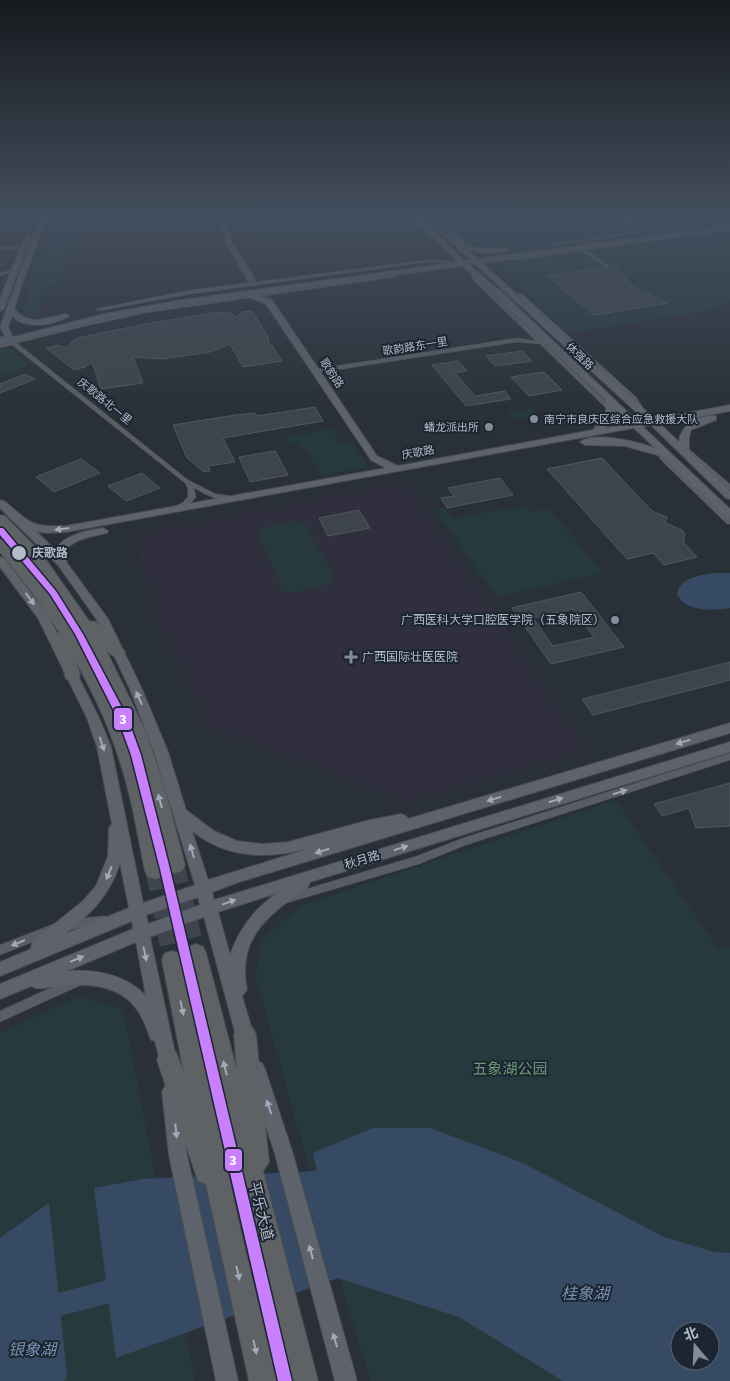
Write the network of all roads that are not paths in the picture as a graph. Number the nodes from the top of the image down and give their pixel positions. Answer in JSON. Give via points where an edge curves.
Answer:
{"nodes":[{"id":1,"x":11,"y":279,"type":"edge"},
{"id":2,"x":21,"y":279,"type":"edge"},
{"id":3,"x":289,"y":279,"type":"edge"},
{"id":4,"x":328,"y":279,"type":"edge"},
{"id":5,"x":347,"y":279,"type":"edge"},
{"id":6,"x":369,"y":279,"type":"edge"},
{"id":7,"x":480,"y":279,"type":"edge"},
{"id":8,"x":481,"y":279,"type":"edge"},
{"id":9,"x":496,"y":279,"type":"edge"},
{"id":10,"x":503,"y":279,"type":"edge"},
{"id":11,"x":0,"y":280,"type":"edge"},
{"id":12,"x":250,"y":282,"type":"junction"},
{"id":13,"x":261,"y":283,"type":"junction"},
{"id":14,"x":9,"y":285,"type":"junction"},
{"id":15,"x":280,"y":287,"type":"junction"},
{"id":16,"x":233,"y":293,"type":"junction"},
{"id":17,"x":274,"y":293,"type":"junction"},
{"id":18,"x":255,"y":295,"type":"junction"},
{"id":19,"x":520,"y":298,"type":"junction"},
{"id":20,"x":269,"y":302,"type":"junction"},
{"id":21,"x":124,"y":307,"type":"junction"},
{"id":22,"x":0,"y":309,"type":"edge"},
{"id":23,"x":11,"y":309,"type":"junction"},
{"id":24,"x":98,"y":309,"type":"junction"},
{"id":25,"x":88,"y":311,"type":"dead end"},
{"id":26,"x":71,"y":315,"type":"dead end"},
{"id":27,"x":534,"y":331,"type":"junction"},
{"id":28,"x":0,"y":337,"type":"edge"},
{"id":29,"x":10,"y":339,"type":"junction"},
{"id":30,"x":517,"y":340,"type":"junction"},
{"id":31,"x":540,"y":342,"type":"junction"},
{"id":32,"x":0,"y":344,"type":"edge"},
{"id":33,"x":551,"y":344,"type":"junction"},
{"id":34,"x":316,"y":371,"type":"junction"},
{"id":35,"x":609,"y":400,"type":"junction"},
{"id":36,"x":730,"y":408,"type":"edge"},
{"id":37,"x":611,"y":410,"type":"junction"},
{"id":38,"x":641,"y":410,"type":"junction"},
{"id":39,"x":710,"y":415,"type":"junction"},
{"id":40,"x":730,"y":415,"type":"edge"},
{"id":41,"x":656,"y":425,"type":"junction"},
{"id":42,"x":638,"y":428,"type":"junction"},
{"id":43,"x":582,"y":438,"type":"junction"},
{"id":44,"x":546,"y":445,"type":"junction"},
{"id":45,"x":659,"y":450,"type":"junction"},
{"id":46,"x":684,"y":450,"type":"junction"},
{"id":47,"x":374,"y":458,"type":"junction"},
{"id":48,"x":405,"y":467,"type":"junction"},
{"id":49,"x":367,"y":474,"type":"junction"},
{"id":50,"x":186,"y":481,"type":"junction"},
{"id":51,"x":730,"y":488,"type":"edge"},
{"id":52,"x":730,"y":496,"type":"edge"},
{"id":53,"x":235,"y":498,"type":"junction"},
{"id":54,"x":0,"y":503,"type":"edge"},
{"id":55,"x":177,"y":509,"type":"junction"},
{"id":56,"x":730,"y":515,"type":"edge"},
{"id":57,"x":0,"y":519,"type":"edge"},
{"id":58,"x":730,"y":522,"type":"edge"},
{"id":59,"x":23,"y":523,"type":"junction"},
{"id":60,"x":94,"y":528,"type":"junction"},
{"id":61,"x":0,"y":543,"type":"edge"},
{"id":62,"x":1,"y":561,"type":"edge"},
{"id":63,"x":62,"y":564,"type":"junction"},
{"id":64,"x":76,"y":609,"type":"junction"},
{"id":65,"x":58,"y":617,"type":"junction"},
{"id":66,"x":117,"y":652,"type":"junction"},
{"id":67,"x":72,"y":675,"type":"junction"},
{"id":68,"x":728,"y":732,"type":"edge"},
{"id":69,"x":730,"y":746,"type":"edge"},
{"id":70,"x":730,"y":756,"type":"edge"},
{"id":71,"x":117,"y":808,"type":"junction"},
{"id":72,"x":181,"y":814,"type":"junction"},
{"id":73,"x":434,"y":817,"type":"junction"},
{"id":74,"x":175,"y":866,"type":"tunnel mouth"},
{"id":75,"x":155,"y":871,"type":"tunnel mouth"},
{"id":76,"x":318,"y":874,"type":"junction"},
{"id":77,"x":204,"y":888,"type":"junction"},
{"id":78,"x":274,"y":903,"type":"junction"},
{"id":79,"x":208,"y":909,"type":"junction"},
{"id":80,"x":137,"y":912,"type":"junction"},
{"id":81,"x":115,"y":920,"type":"junction"},
{"id":82,"x":64,"y":925,"type":"junction"},
{"id":83,"x":140,"y":933,"type":"junction"},
{"id":84,"x":0,"y":950,"type":"edge"},
{"id":85,"x":196,"y":953,"type":"tunnel mouth"},
{"id":86,"x":172,"y":960,"type":"tunnel mouth"},
{"id":87,"x":17,"y":962,"type":"junction"},
{"id":88,"x":0,"y":969,"type":"edge"},
{"id":89,"x":85,"y":977,"type":"junction"},
{"id":90,"x":18,"y":985,"type":"junction"},
{"id":91,"x":0,"y":992,"type":"edge"},
{"id":92,"x":0,"y":1017,"type":"edge"},
{"id":93,"x":245,"y":1035,"type":"junction"},
{"id":94,"x":168,"y":1060,"type":"junction"},
{"id":95,"x":263,"y":1217,"type":"junction"},
{"id":96,"x":228,"y":1233,"type":"junction"},
{"id":97,"x":227,"y":1381,"type":"edge"},
{"id":98,"x":263,"y":1381,"type":"edge"},
{"id":99,"x":304,"y":1381,"type":"edge"},
{"id":100,"x":346,"y":1381,"type":"edge"}],
"edges":[{"from":1,"to":14,"type":"main road"},
{"from":2,"to":23,"type":"main road"},
{"from":3,"to":13,"type":"street"},
{"from":4,"to":15,"type":"main road"},
{"from":5,"to":15,"type":"main road"},
{"from":6,"to":17,"type":"street"},
{"from":7,"to":27,"type":"street"},
{"from":8,"to":27,"type":"main road","name":"体强路"},
{"from":9,"to":19,"type":"main road","name":"体强路"},
{"from":10,"to":19,"type":"main road"},
{"from":11,"to":14,"type":"street"},
{"from":12,"to":13,"type":"main road"},
{"from":12,"to":16,"type":"main road"},
{"from":12,"to":24,"type":"street"},
{"from":13,"to":15,"type":"main road"},
{"from":14,"to":22,"type":"main road"},
{"from":15,"to":16,"type":"main road"},
{"from":15,"to":17,"type":"main road"},
{"from":16,"to":18,"type":"main road","name":"歌韵路"},
{"from":16,"to":21,"type":"main road"},
{"from":16,"to":29,"type":"main road","via":[[104,316]]},
{"from":17,"to":18,"type":"street"},
{"from":17,"to":20,"type":"main road"},
{"from":18,"to":20,"type":"main road","name":"歌韵路"},
{"from":18,"to":29,"type":"street","via":[[112,317]]},
{"from":19,"to":38,"type":"main road","name":"体强路"},
{"from":19,"to":38,"type":"street","via":[[634,398]]},
{"from":20,"to":34,"type":"main road","name":"歌韵路"},
{"from":21,"to":24,"type":"main road"},
{"from":21,"to":29,"type":"main road"},
{"from":23,"to":26,"type":"main road","via":[[15,318],[24,322]]},
{"from":23,"to":29,"type":"main road","via":[[4,327]]},
{"from":24,"to":25,"type":"main road"},
{"from":27,"to":30,"type":"street","name":"歌韵路东一里"},
{"from":27,"to":31,"type":"street"},
{"from":27,"to":33,"type":"main road","name":"体强路"},
{"from":28,"to":29,"type":"main road"},
{"from":29,"to":32,"type":"main road"},
{"from":29,"to":50,"type":"street","name":"庆歌路北一里"},
{"from":30,"to":31,"type":"street","name":"歌韵路东一里"},
{"from":30,"to":34,"type":"street","name":"歌韵路东一里"},
{"from":31,"to":33,"type":"street","name":"歌韵路东一里"},
{"from":31,"to":37,"type":"street"},
{"from":33,"to":35,"type":"main road","name":"体强路"},
{"from":34,"to":47,"type":"main road","name":"歌韵路"},
{"from":35,"to":37,"type":"main road"},
{"from":35,"to":42,"type":"main road","name":"体强路"},
{"from":36,"to":39,"type":"main road","name":"庆歌路"},
{"from":37,"to":43,"type":"main road","via":[[606,424]]},
{"from":38,"to":39,"type":"main road","via":[[671,415]]},
{"from":38,"to":41,"type":"main road"},
{"from":39,"to":40,"type":"main road","name":"庆歌路"},
{"from":39,"to":41,"type":"main road","name":"庆歌路"},
{"from":39,"to":46,"type":"main road","via":[[686,430],[682,436]]},
{"from":41,"to":42,"type":"main road","name":"庆歌路"},
{"from":41,"to":46,"type":"main road"},
{"from":42,"to":43,"type":"main road","name":"庆歌路"},
{"from":42,"to":45,"type":"main road","name":"体强路"},
{"from":43,"to":44,"type":"main road","name":"庆歌路"},
{"from":43,"to":45,"type":"main road","via":[[628,442]]},
{"from":44,"to":48,"type":"main road","name":"庆歌路"},
{"from":44,"to":60,"type":"main road","name":"庆歌路"},
{"from":45,"to":56,"type":"main road"},
{"from":45,"to":58,"type":"street","via":[[662,458]]},
{"from":46,"to":51,"type":"street"},
{"from":46,"to":52,"type":"main road"},
{"from":47,"to":48,"type":"main road","via":[[388,466]]},
{"from":47,"to":49,"type":"main road","via":[[375,466]]},
{"from":48,"to":49,"type":"main road","name":"庆歌路"},
{"from":49,"to":53,"type":"main road","name":"庆歌路"},
{"from":50,"to":53,"type":"street","name":"庆歌路北一里","via":[[214,496]]},
{"from":50,"to":55,"type":"street","via":[[192,489],[192,497]]},
{"from":53,"to":55,"type":"main road","name":"庆歌路"},
{"from":54,"to":59,"type":"main road"},
{"from":55,"to":60,"type":"main road","name":"庆歌路"},
{"from":57,"to":64,"type":"highway","via":[[42,564]]},
{"from":60,"to":59,"type":"main road","name":"庆歌路","one_way":true,"via":[[46,530]]},
{"from":59,"to":63,"type":"main road"},
{"from":60,"to":63,"type":"main road","name":"庆歌路","via":[[66,543],[60,552]]},
{"from":61,"to":65,"type":"highway"},
{"from":62,"to":67,"type":"main road","one_way":true,"via":[[43,617]]},
{"from":63,"to":66,"type":"main road","via":[[102,618]]},
{"from":64,"to":66,"type":"highway"},
{"from":74,"to":64,"type":"highway","one_way":true,"via":[[161,802],[139,735]]},
{"from":65,"to":67,"type":"highway"},
{"from":65,"to":75,"type":"highway","via":[[96,683],[122,740]]},
{"from":72,"to":66,"type":"main road","one_way":true,"via":[[148,716]]},
{"from":67,"to":71,"type":"main road","one_way":true,"via":[[104,746]]},
{"from":68,"to":73,"type":"main road","name":"秋月路","one_way":true},
{"from":76,"to":69,"type":"main road","name":"秋月路","one_way":true},
{"from":78,"to":70,"type":"street","one_way":true,"via":[[419,860],[463,842]]},
{"from":71,"to":80,"type":"main road"},
{"from":71,"to":82,"type":"main road","one_way":true,"via":[[115,856],[109,874],[88,906]]},
{"from":72,"to":73,"type":"main road","via":[[210,838],[258,851],[283,849],[383,822]]},
{"from":77,"to":72,"type":"main road","one_way":true},
{"from":73,"to":77,"type":"main road","name":"秋月路","one_way":true},
{"from":76,"to":78,"type":"main road"},
{"from":79,"to":76,"type":"main road","name":"秋月路","one_way":true},
{"from":77,"to":79,"type":"main road"},
{"from":77,"to":80,"type":"main road","name":"秋月路"},
{"from":78,"to":93,"type":"main road","via":[[248,932],[240,948],[236,970]]},
{"from":79,"to":83,"type":"main road","name":"秋月路"},
{"from":79,"to":93,"type":"main road"},
{"from":80,"to":81,"type":"main road","name":"秋月路"},
{"from":80,"to":83,"type":"main road"},
{"from":81,"to":82,"type":"street"},
{"from":81,"to":87,"type":"main road","name":"秋月路"},
{"from":82,"to":84,"type":"street","one_way":true},
{"from":82,"to":87,"type":"main road","via":[[52,938]]},
{"from":90,"to":83,"type":"main road","name":"秋月路","one_way":true},
{"from":83,"to":94,"type":"main road","one_way":true},
{"from":95,"to":85,"type":"highway","name":"平乐大道","one_way":true},
{"from":86,"to":96,"type":"highway","one_way":true},
{"from":87,"to":88,"type":"main road","name":"秋月路"},
{"from":89,"to":90,"type":"main road"},
{"from":89,"to":92,"type":"street"},
{"from":89,"to":94,"type":"main road","via":[[118,984],[143,1003]]},
{"from":90,"to":91,"type":"main road","name":"秋月路"},
{"from":93,"to":95,"type":"highway"},
{"from":100,"to":93,"type":"main road","one_way":true,"via":[[284,1154]]},
{"from":94,"to":96,"type":"highway"},
{"from":94,"to":97,"type":"main road","one_way":true,"via":[[178,1155]]},
{"from":95,"to":99,"type":"highway","name":"平乐大道"},
{"from":96,"to":98,"type":"highway","one_way":true}]}
